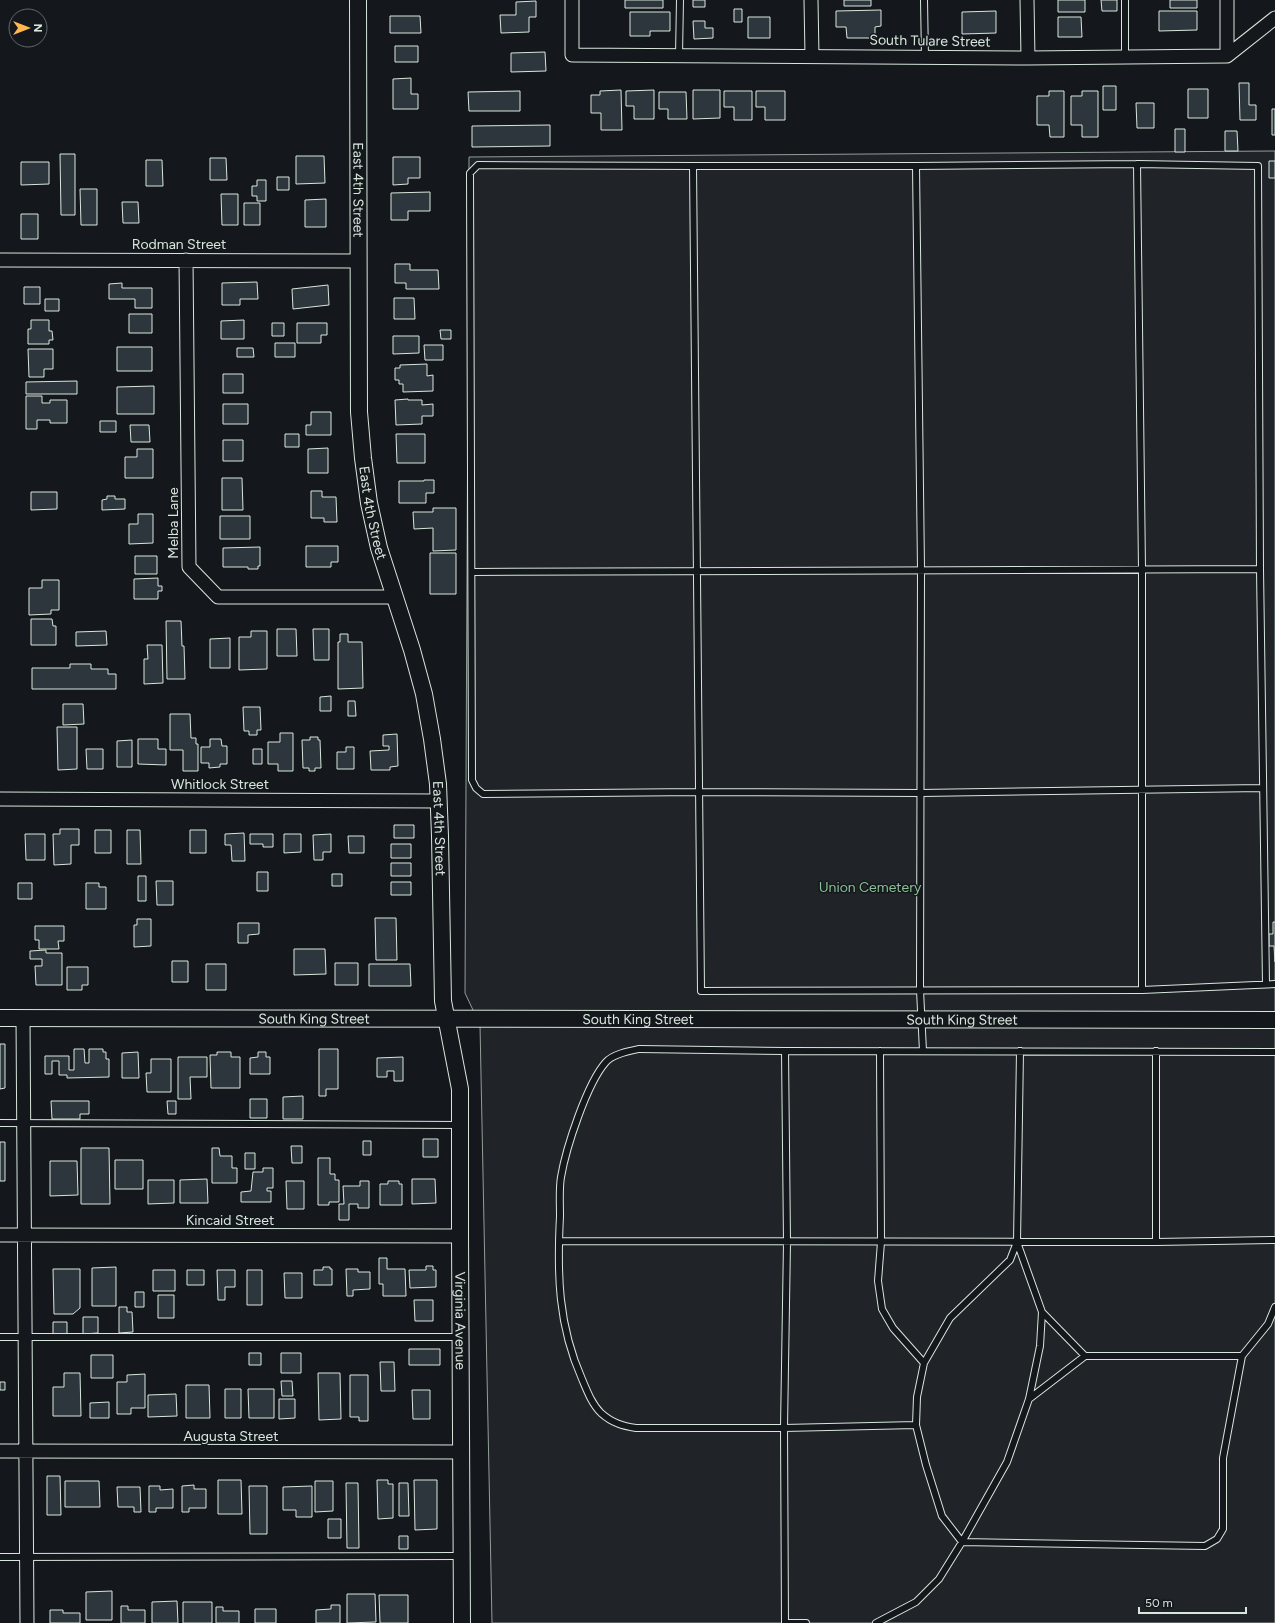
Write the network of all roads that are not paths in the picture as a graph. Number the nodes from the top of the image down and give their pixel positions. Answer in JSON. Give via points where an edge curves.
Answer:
{"nodes":[{"id":1,"x":358,"y":0,"type":"edge"},
{"id":2,"x":572,"y":0,"type":"edge"},
{"id":3,"x":680,"y":0,"type":"edge"},
{"id":4,"x":811,"y":0,"type":"edge"},
{"id":5,"x":924,"y":0,"type":"edge"},
{"id":6,"x":1027,"y":0,"type":"edge"},
{"id":7,"x":1125,"y":0,"type":"edge"},
{"id":8,"x":1227,"y":0,"type":"edge"},
{"id":9,"x":1275,"y":18,"type":"edge"},
{"id":10,"x":679,"y":55,"type":"junction"},
{"id":11,"x":812,"y":56,"type":"junction"},
{"id":12,"x":1227,"y":56,"type":"junction"},
{"id":13,"x":925,"y":57,"type":"junction"},
{"id":14,"x":1125,"y":57,"type":"junction"},
{"id":15,"x":1028,"y":58,"type":"junction"},
{"id":16,"x":1137,"y":164,"type":"junction"},
{"id":17,"x":693,"y":166,"type":"junction"},
{"id":18,"x":916,"y":166,"type":"junction"},
{"id":19,"x":0,"y":260,"type":"edge"},
{"id":20,"x":186,"y":260,"type":"junction"},
{"id":21,"x":358,"y":261,"type":"junction"},
{"id":22,"x":920,"y":569,"type":"junction"},
{"id":23,"x":1142,"y":569,"type":"junction"},
{"id":24,"x":1260,"y":569,"type":"junction"},
{"id":25,"x":472,"y":572,"type":"junction"},
{"id":26,"x":694,"y":572,"type":"junction"},
{"id":27,"x":394,"y":597,"type":"junction"},
{"id":28,"x":1262,"y":788,"type":"junction"},
{"id":29,"x":1142,"y":789,"type":"junction"},
{"id":30,"x":697,"y":792,"type":"junction"},
{"id":31,"x":921,"y":793,"type":"junction"},
{"id":32,"x":0,"y":799,"type":"edge"},
{"id":33,"x":439,"y":801,"type":"junction"},
{"id":34,"x":1266,"y":984,"type":"junction"},
{"id":35,"x":1275,"y":984,"type":"edge"},
{"id":36,"x":920,"y":990,"type":"junction"},
{"id":37,"x":1142,"y":990,"type":"junction"},
{"id":38,"x":0,"y":1018,"type":"edge"},
{"id":39,"x":23,"y":1018,"type":"junction"},
{"id":40,"x":447,"y":1019,"type":"junction"},
{"id":41,"x":921,"y":1019,"type":"junction"},
{"id":42,"x":1275,"y":1020,"type":"edge"},
{"id":43,"x":786,"y":1051,"type":"junction"},
{"id":44,"x":880,"y":1051,"type":"junction"},
{"id":45,"x":923,"y":1051,"type":"junction"},
{"id":46,"x":1020,"y":1051,"type":"junction"},
{"id":47,"x":1156,"y":1051,"type":"junction"},
{"id":48,"x":1275,"y":1052,"type":"edge"},
{"id":49,"x":0,"y":1123,"type":"edge"},
{"id":50,"x":24,"y":1123,"type":"junction"},
{"id":51,"x":460,"y":1125,"type":"junction"},
{"id":52,"x":0,"y":1235,"type":"edge"},
{"id":53,"x":24,"y":1235,"type":"junction"},
{"id":54,"x":460,"y":1236,"type":"junction"},
{"id":55,"x":1275,"y":1240,"type":"edge"},
{"id":56,"x":559,"y":1242,"type":"junction"},
{"id":57,"x":787,"y":1242,"type":"junction"},
{"id":58,"x":882,"y":1242,"type":"junction"},
{"id":59,"x":1017,"y":1242,"type":"junction"},
{"id":60,"x":1156,"y":1242,"type":"junction"},
{"id":61,"x":1275,"y":1307,"type":"edge"},
{"id":62,"x":1042,"y":1312,"type":"junction"},
{"id":63,"x":0,"y":1337,"type":"edge"},
{"id":64,"x":25,"y":1337,"type":"junction"},
{"id":65,"x":460,"y":1337,"type":"junction"},
{"id":66,"x":1085,"y":1356,"type":"junction"},
{"id":67,"x":1242,"y":1356,"type":"junction"},
{"id":68,"x":924,"y":1363,"type":"junction"},
{"id":69,"x":1029,"y":1399,"type":"junction"},
{"id":70,"x":916,"y":1425,"type":"junction"},
{"id":71,"x":784,"y":1428,"type":"junction"},
{"id":72,"x":0,"y":1451,"type":"edge"},
{"id":73,"x":26,"y":1451,"type":"junction"},
{"id":74,"x":461,"y":1452,"type":"junction"},
{"id":75,"x":962,"y":1542,"type":"junction"},
{"id":76,"x":462,"y":1556,"type":"junction"},
{"id":77,"x":0,"y":1557,"type":"edge"},
{"id":78,"x":27,"y":1557,"type":"junction"},
{"id":79,"x":27,"y":1623,"type":"edge"},
{"id":80,"x":462,"y":1623,"type":"edge"},
{"id":81,"x":806,"y":1623,"type":"edge"},
{"id":82,"x":876,"y":1623,"type":"edge"}],
"edges":[{"from":1,"to":21,"type":"street","name":"East 4th Street"},
{"from":2,"to":10,"type":"street","name":"South Tulare Street","via":[[572,55]]},
{"from":3,"to":10,"type":"lane"},
{"from":4,"to":11,"type":"street"},
{"from":5,"to":13,"type":"lane"},
{"from":6,"to":15,"type":"street"},
{"from":7,"to":14,"type":"lane"},
{"from":8,"to":12,"type":"street"},
{"from":9,"to":12,"type":"street"},
{"from":10,"to":11,"type":"street","name":"South Tulare Street"},
{"from":11,"to":13,"type":"street","name":"South Tulare Street"},
{"from":12,"to":14,"type":"street","name":"South Tulare Street"},
{"from":13,"to":15,"type":"street","name":"South Tulare Street"},
{"from":14,"to":15,"type":"street","name":"South Tulare Street"},
{"from":16,"to":18,"type":"lane"},
{"from":16,"to":23,"type":"lane"},
{"from":16,"to":24,"type":"lane","via":[[1258,166]]},
{"from":17,"to":18,"type":"lane"},
{"from":17,"to":25,"type":"lane","via":[[478,165],[470,173]]},
{"from":17,"to":26,"type":"lane"},
{"from":18,"to":22,"type":"lane"},
{"from":19,"to":20,"type":"street","name":"Rodman Street"},
{"from":20,"to":21,"type":"street","name":"Rodman Street"},
{"from":20,"to":27,"type":"street","name":"Melba Lane","via":[[189,567],[218,597]]},
{"from":21,"to":27,"type":"street","name":"East 4th Street","via":[[363,458],[379,548]]},
{"from":22,"to":23,"type":"lane"},
{"from":22,"to":26,"type":"lane"},
{"from":22,"to":31,"type":"lane"},
{"from":23,"to":24,"type":"lane"},
{"from":23,"to":29,"type":"lane"},
{"from":24,"to":28,"type":"lane"},
{"from":25,"to":26,"type":"lane"},
{"from":25,"to":30,"type":"lane","via":[[472,780],[476,788],[483,794]]},
{"from":26,"to":30,"type":"lane"},
{"from":27,"to":33,"type":"street","name":"East 4th Street","via":[[424,694]]},
{"from":28,"to":29,"type":"lane"},
{"from":28,"to":34,"type":"lane"},
{"from":29,"to":31,"type":"lane"},
{"from":29,"to":37,"type":"lane"},
{"from":30,"to":31,"type":"lane"},
{"from":30,"to":36,"type":"lane","via":[[701,992]]},
{"from":31,"to":36,"type":"lane"},
{"from":32,"to":33,"type":"street","name":"Whitlock Street"},
{"from":33,"to":40,"type":"street","name":"East 4th Street","via":[[443,1001]]},
{"from":34,"to":35,"type":"lane"},
{"from":34,"to":37,"type":"lane"},
{"from":36,"to":37,"type":"lane"},
{"from":36,"to":41,"type":"lane"},
{"from":38,"to":39,"type":"street","name":"South King Street"},
{"from":39,"to":40,"type":"street","name":"South King Street"},
{"from":39,"to":50,"type":"street"},
{"from":40,"to":41,"type":"street","name":"South King Street"},
{"from":40,"to":51,"type":"street","name":"Virginia Avenue","via":[[460,1089]]},
{"from":41,"to":42,"type":"street","name":"South King Street"},
{"from":41,"to":45,"type":"lane"},
{"from":43,"to":44,"type":"lane"},
{"from":43,"to":56,"type":"lane","via":[[639,1049],[622,1053],[607,1061],[591,1084],[572,1136],[561,1177]]},
{"from":43,"to":57,"type":"lane"},
{"from":44,"to":45,"type":"lane"},
{"from":44,"to":58,"type":"lane"},
{"from":45,"to":46,"type":"lane"},
{"from":46,"to":47,"type":"lane"},
{"from":46,"to":59,"type":"lane"},
{"from":47,"to":48,"type":"lane"},
{"from":47,"to":60,"type":"lane"},
{"from":49,"to":50,"type":"lane"},
{"from":50,"to":51,"type":"lane"},
{"from":50,"to":53,"type":"street"},
{"from":51,"to":54,"type":"street","name":"Virginia Avenue"},
{"from":52,"to":53,"type":"street","name":"Kincaid Street"},
{"from":53,"to":54,"type":"street","name":"Kincaid Street"},
{"from":53,"to":64,"type":"street"},
{"from":54,"to":65,"type":"street","name":"Virginia Avenue"},
{"from":55,"to":60,"type":"lane"},
{"from":56,"to":57,"type":"lane"},
{"from":56,"to":71,"type":"lane","via":[[560,1298],[568,1344],[590,1398],[601,1413],[617,1425],[636,1428]]},
{"from":57,"to":58,"type":"lane"},
{"from":57,"to":71,"type":"lane"},
{"from":58,"to":59,"type":"lane"},
{"from":58,"to":68,"type":"lane","via":[[878,1281],[882,1309],[893,1328]]},
{"from":59,"to":60,"type":"lane"},
{"from":59,"to":62,"type":"lane"},
{"from":59,"to":68,"type":"lane","via":[[1010,1260],[950,1318]]},
{"from":61,"to":67,"type":"lane","via":[[1268,1324]]},
{"from":62,"to":66,"type":"lane"},
{"from":62,"to":69,"type":"lane","via":[[1040,1346]]},
{"from":63,"to":64,"type":"lane"},
{"from":64,"to":65,"type":"lane"},
{"from":64,"to":73,"type":"street"},
{"from":65,"to":74,"type":"street","name":"Virginia Avenue"},
{"from":66,"to":67,"type":"lane"},
{"from":66,"to":69,"type":"lane"},
{"from":67,"to":75,"type":"lane","via":[[1223,1458],[1223,1529],[1217,1539],[1204,1546]]},
{"from":68,"to":70,"type":"lane","via":[[917,1397]]},
{"from":69,"to":75,"type":"lane","via":[[1007,1462]]},
{"from":70,"to":71,"type":"lane"},
{"from":70,"to":75,"type":"lane","via":[[942,1516]]},
{"from":71,"to":81,"type":"lane","via":[[785,1623]]},
{"from":72,"to":73,"type":"street","name":"Augusta Street"},
{"from":73,"to":74,"type":"street","name":"Augusta Street"},
{"from":73,"to":78,"type":"street"},
{"from":74,"to":76,"type":"street","name":"Virginia Avenue"},
{"from":75,"to":82,"type":"lane","via":[[939,1578],[916,1602]]},
{"from":76,"to":78,"type":"lane"},
{"from":76,"to":80,"type":"street","name":"Virginia Avenue"},
{"from":77,"to":78,"type":"lane"},
{"from":78,"to":79,"type":"street"}]}
